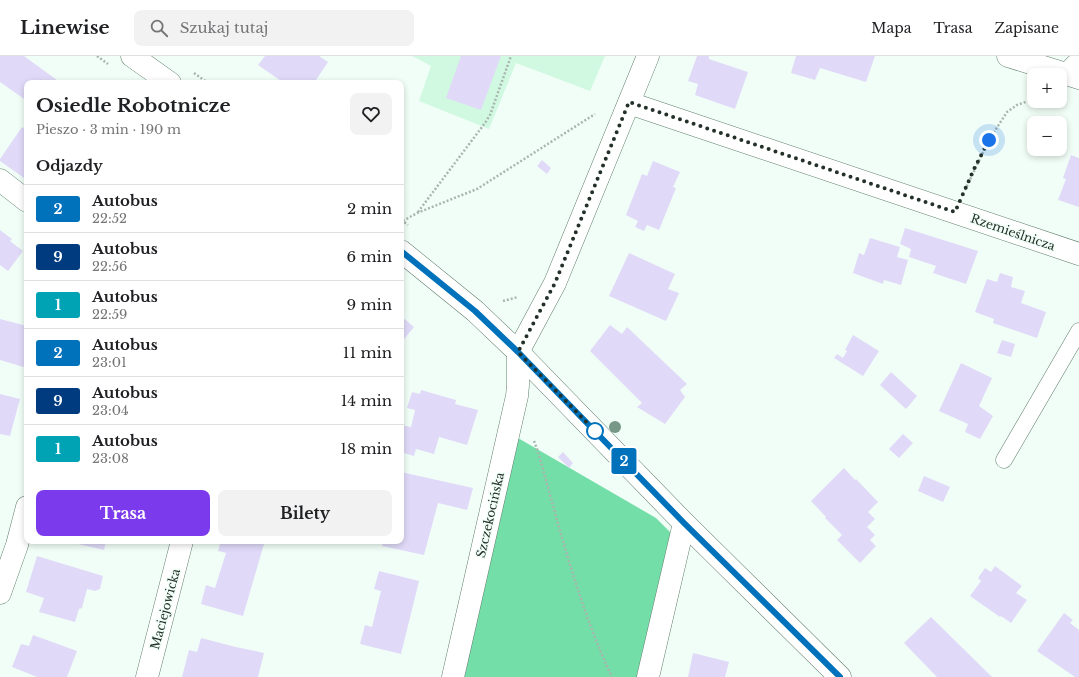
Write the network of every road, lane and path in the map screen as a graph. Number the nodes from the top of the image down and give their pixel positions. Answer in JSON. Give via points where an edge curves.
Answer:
{"nodes":[{"id":1,"x":132,"y":56,"type":"edge"},
{"id":2,"x":511,"y":56,"type":"edge"},
{"id":3,"x":648,"y":56,"type":"edge"},
{"id":4,"x":1008,"y":56,"type":"edge"},
{"id":5,"x":1074,"y":70,"type":"edge"},
{"id":6,"x":163,"y":80,"type":"edge"},
{"id":7,"x":1027,"y":101,"type":"edge"},
{"id":8,"x":629,"y":102,"type":"junction"},
{"id":9,"x":598,"y":112,"type":"dead end"},
{"id":10,"x":0,"y":180,"type":"edge"},
{"id":11,"x":24,"y":199,"type":"edge"},
{"id":12,"x":955,"y":212,"type":"junction"},
{"id":13,"x":417,"y":213,"type":"junction"},
{"id":14,"x":404,"y":221,"type":"edge"},
{"id":15,"x":404,"y":253,"type":"edge"},
{"id":16,"x":1079,"y":254,"type":"edge"},
{"id":17,"x":1079,"y":331,"type":"edge"},
{"id":18,"x":518,"y":352,"type":"junction"},
{"id":19,"x":534,"y":440,"type":"dead end"},
{"id":20,"x":1004,"y":460,"type":"dead end"},
{"id":21,"x":24,"y":518,"type":"edge"},
{"id":22,"x":684,"y":523,"type":"junction"},
{"id":23,"x":181,"y":544,"type":"edge"},
{"id":24,"x":0,"y":594,"type":"edge"},
{"id":25,"x":147,"y":677,"type":"edge"},
{"id":26,"x":453,"y":677,"type":"edge"},
{"id":27,"x":612,"y":677,"type":"edge"},
{"id":28,"x":648,"y":677,"type":"edge"},
{"id":29,"x":840,"y":677,"type":"edge"}],
"edges":[{"from":1,"to":6,"type":"street"},
{"from":2,"to":13,"type":"path","via":[[490,115]]},
{"from":3,"to":8,"type":"street"},
{"from":4,"to":5,"type":"street"},
{"from":7,"to":12,"type":"path","via":[[1007,112],[983,151]]},
{"from":8,"to":12,"type":"street","name":"Rzemieślnicza"},
{"from":8,"to":18,"type":"street","via":[[555,283]]},
{"from":9,"to":13,"type":"path","via":[[477,190]]},
{"from":10,"to":11,"type":"street"},
{"from":12,"to":16,"type":"street","name":"Rzemieślnicza"},
{"from":13,"to":14,"type":"path"},
{"from":15,"to":18,"type":"street","via":[[475,311]]},
{"from":17,"to":20,"type":"lane"},
{"from":18,"to":22,"type":"street"},
{"from":18,"to":26,"type":"street","name":"Szczekocińska","via":[[517,396]]},
{"from":19,"to":27,"type":"path","via":[[566,552],[599,649]]},
{"from":21,"to":24,"type":"street"},
{"from":22,"to":28,"type":"street"},
{"from":22,"to":29,"type":"street"},
{"from":23,"to":25,"type":"street","name":"Maciejowicka"}]}
